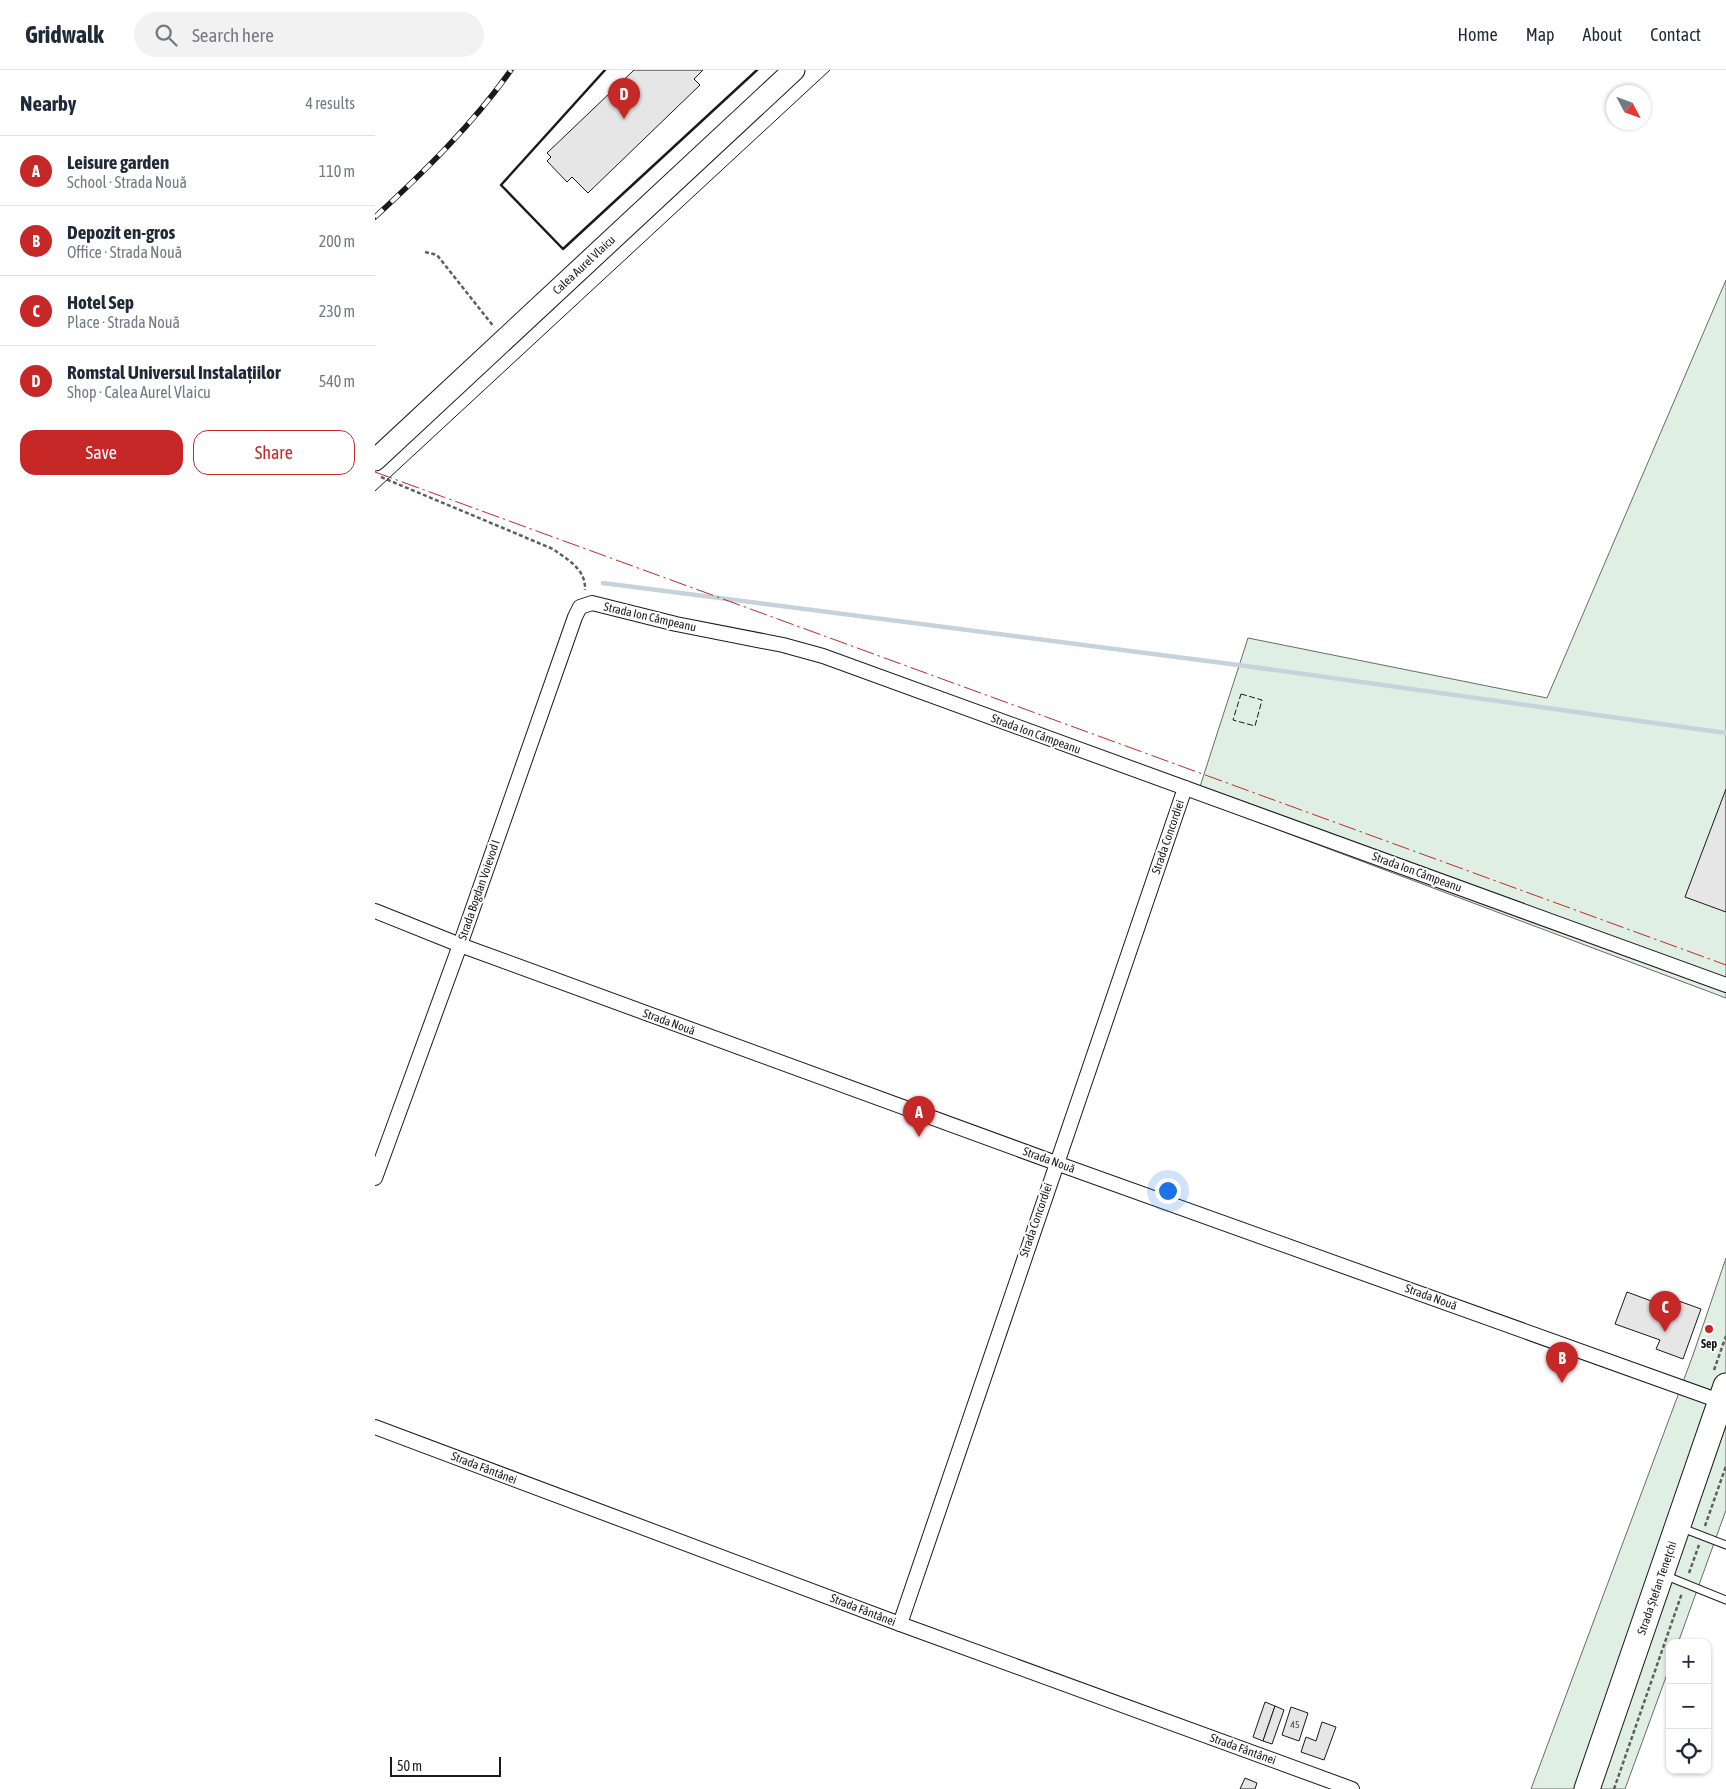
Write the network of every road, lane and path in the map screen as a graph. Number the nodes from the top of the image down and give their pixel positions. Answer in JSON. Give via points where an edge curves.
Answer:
{"nodes":[{"id":1,"x":794,"y":70,"type":"edge"},
{"id":2,"x":425,"y":252,"type":"dead end"},
{"id":3,"x":504,"y":340,"type":"junction"},
{"id":4,"x":375,"y":460,"type":"edge"},
{"id":5,"x":375,"y":475,"type":"edge"},
{"id":6,"x":585,"y":604,"type":"junction"},
{"id":7,"x":1185,"y":788,"type":"junction"},
{"id":8,"x":375,"y":911,"type":"edge"},
{"id":9,"x":460,"y":946,"type":"junction"},
{"id":10,"x":1726,"y":984,"type":"edge"},
{"id":11,"x":1056,"y":1163,"type":"junction"},
{"id":12,"x":375,"y":1178,"type":"edge"},
{"id":13,"x":1724,"y":1397,"type":"edge"},
{"id":14,"x":375,"y":1427,"type":"edge"},
{"id":15,"x":1726,"y":1466,"type":"edge"},
{"id":16,"x":1678,"y":1527,"type":"junction"},
{"id":17,"x":1702,"y":1536,"type":"junction"},
{"id":18,"x":1726,"y":1546,"type":"edge"},
{"id":19,"x":1661,"y":1574,"type":"junction"},
{"id":20,"x":1685,"y":1584,"type":"junction"},
{"id":21,"x":1726,"y":1600,"type":"edge"},
{"id":22,"x":900,"y":1624,"type":"junction"},
{"id":23,"x":1352,"y":1789,"type":"edge"},
{"id":24,"x":1587,"y":1789,"type":"edge"},
{"id":25,"x":1615,"y":1789,"type":"edge"}],
"edges":[{"from":1,"to":3,"type":"main road","name":"Calea Aurel Vlaicu"},
{"from":2,"to":3,"type":"path","via":[[437,255]]},
{"from":3,"to":4,"type":"main road","name":"Calea Aurel Vlaicu"},
{"from":5,"to":6,"type":"path","via":[[553,549],[584,576]]},
{"from":6,"to":7,"type":"street","name":"Strada Ion Câmpeanu","via":[[802,650]]},
{"from":6,"to":9,"type":"street","name":"Strada Bogdan Voievod I","via":[[575,617]]},
{"from":7,"to":10,"type":"street","name":"Strada Ion Câmpeanu"},
{"from":7,"to":11,"type":"street","name":"Strada Concordiei"},
{"from":8,"to":9,"type":"street","name":"Strada Nouă"},
{"from":9,"to":11,"type":"street","name":"Strada Nouă"},
{"from":9,"to":12,"type":"street","name":"Strada Bogdan Voievod I"},
{"from":11,"to":13,"type":"street","name":"Strada Nouă"},
{"from":11,"to":22,"type":"street","name":"Strada Concordiei"},
{"from":13,"to":16,"type":"highway","name":"Strada Ștefan Tenețchi"},
{"from":14,"to":22,"type":"street","name":"Strada Fântânei"},
{"from":15,"to":17,"type":"path"},
{"from":16,"to":17,"type":"lane"},
{"from":16,"to":19,"type":"highway","name":"Strada Ștefan Tenețchi"},
{"from":17,"to":18,"type":"lane"},
{"from":17,"to":20,"type":"path"},
{"from":19,"to":20,"type":"lane"},
{"from":19,"to":24,"type":"highway","name":"Strada Ștefan Tenețchi"},
{"from":20,"to":21,"type":"lane"},
{"from":20,"to":25,"type":"path"},
{"from":22,"to":23,"type":"street","name":"Strada Fântânei"}]}
